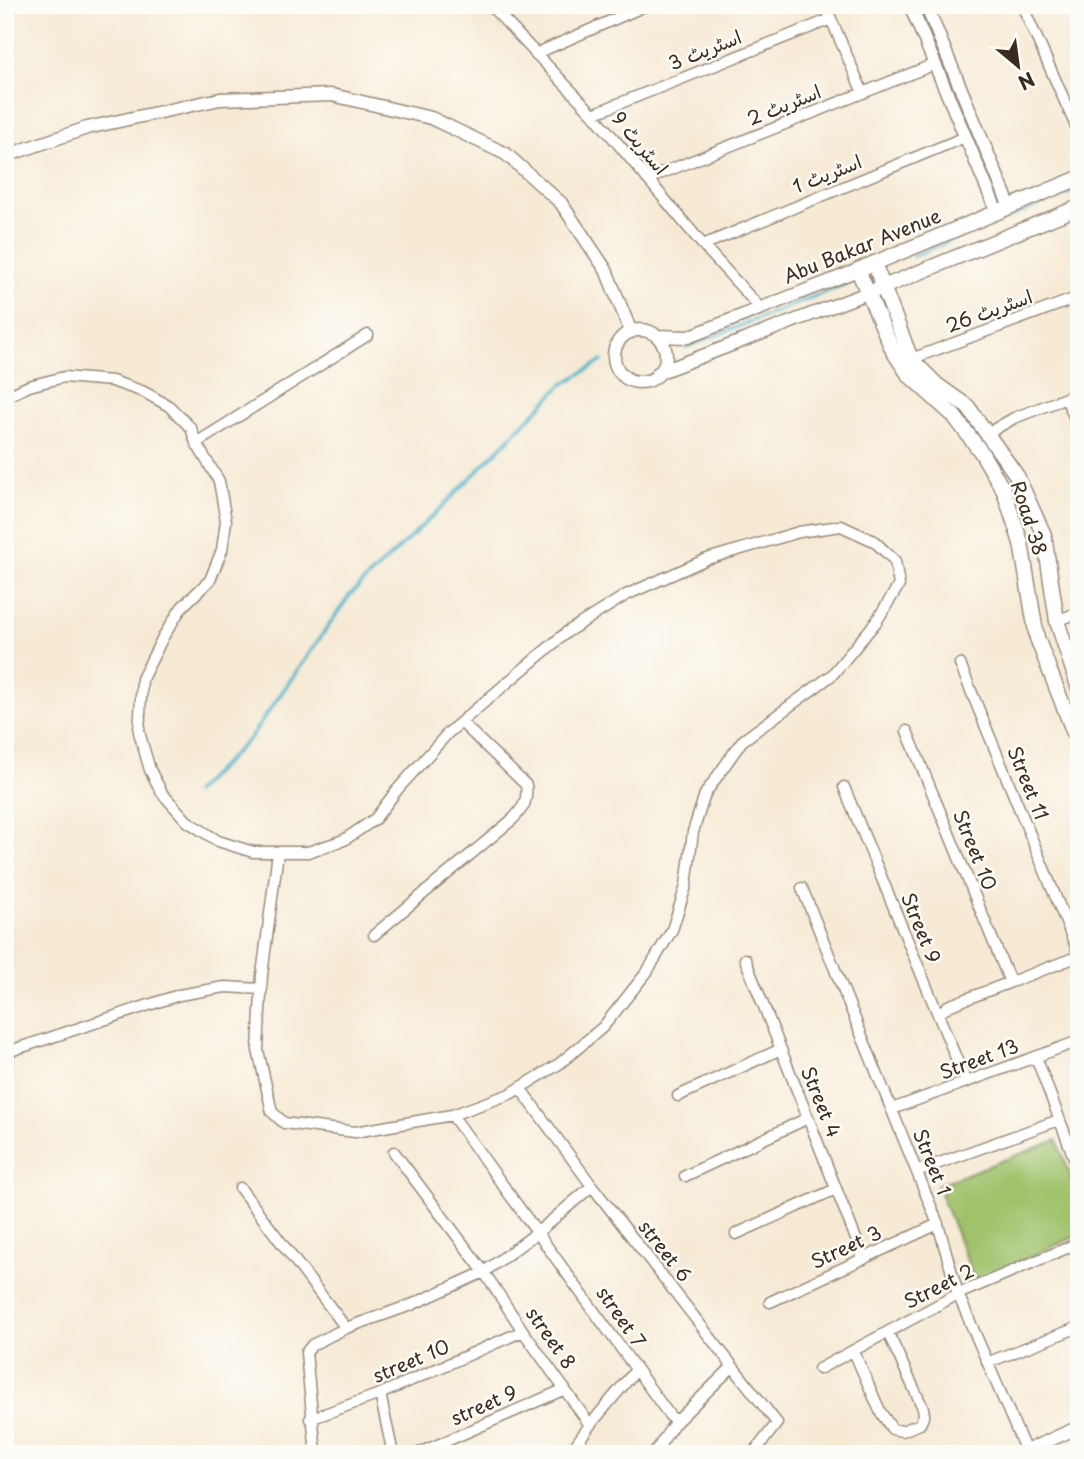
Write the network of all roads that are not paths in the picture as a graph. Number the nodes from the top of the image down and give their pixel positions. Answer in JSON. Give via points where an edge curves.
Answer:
{"nodes":[{"id":1,"x":490,"y":5,"type":"edge"},
{"id":2,"x":647,"y":5,"type":"edge"},
{"id":3,"x":825,"y":5,"type":"edge"},
{"id":4,"x":910,"y":5,"type":"edge"},
{"id":5,"x":926,"y":5,"type":"edge"},
{"id":6,"x":1022,"y":5,"type":"edge"},
{"id":7,"x":831,"y":19,"type":"junction"},
{"id":8,"x":535,"y":54,"type":"junction"},
{"id":9,"x":935,"y":64,"type":"junction"},
{"id":10,"x":863,"y":93,"type":"junction"},
{"id":11,"x":593,"y":114,"type":"junction"},
{"id":12,"x":1079,"y":133,"type":"edge"},
{"id":13,"x":965,"y":136,"type":"junction"},
{"id":14,"x":5,"y":156,"type":"edge"},
{"id":15,"x":1079,"y":178,"type":"edge"},
{"id":16,"x":647,"y":179,"type":"junction"},
{"id":17,"x":1079,"y":207,"type":"edge"},
{"id":18,"x":1003,"y":209,"type":"junction"},
{"id":19,"x":704,"y":245,"type":"junction"},
{"id":20,"x":874,"y":263,"type":"junction"},
{"id":21,"x":858,"y":270,"type":"junction"},
{"id":22,"x":884,"y":287,"type":"junction"},
{"id":23,"x":867,"y":293,"type":"junction"},
{"id":24,"x":1079,"y":297,"type":"edge"},
{"id":25,"x":760,"y":308,"type":"junction"},
{"id":26,"x":631,"y":332,"type":"junction"},
{"id":27,"x":368,"y":335,"type":"dead end"},
{"id":28,"x":657,"y":336,"type":"junction"},
{"id":29,"x":911,"y":359,"type":"junction"},
{"id":30,"x":659,"y":373,"type":"junction"},
{"id":31,"x":1079,"y":393,"type":"edge"},
{"id":32,"x":5,"y":397,"type":"edge"},
{"id":33,"x":1066,"y":398,"type":"junction"},
{"id":34,"x":1079,"y":428,"type":"edge"},
{"id":35,"x":988,"y":433,"type":"junction"},
{"id":36,"x":195,"y":443,"type":"junction"},
{"id":37,"x":1079,"y":612,"type":"edge"},
{"id":38,"x":1057,"y":621,"type":"junction"},
{"id":39,"x":961,"y":664,"type":"dead end"},
{"id":40,"x":1079,"y":689,"type":"edge"},
{"id":41,"x":461,"y":722,"type":"junction"},
{"id":42,"x":907,"y":731,"type":"dead end"},
{"id":43,"x":1079,"y":746,"type":"edge"},
{"id":44,"x":844,"y":787,"type":"dead end"},
{"id":45,"x":278,"y":852,"type":"junction"},
{"id":46,"x":803,"y":888,"type":"dead end"},
{"id":47,"x":374,"y":935,"type":"dead end"},
{"id":48,"x":1079,"y":955,"type":"edge"},
{"id":49,"x":745,"y":959,"type":"dead end"},
{"id":50,"x":1010,"y":982,"type":"junction"},
{"id":51,"x":262,"y":989,"type":"junction"},
{"id":52,"x":938,"y":1015,"type":"junction"},
{"id":53,"x":1079,"y":1041,"type":"edge"},
{"id":54,"x":781,"y":1049,"type":"junction"},
{"id":55,"x":13,"y":1050,"type":"dead end"},
{"id":56,"x":1036,"y":1057,"type":"junction"},
{"id":57,"x":966,"y":1082,"type":"junction"},
{"id":58,"x":520,"y":1088,"type":"junction"},
{"id":59,"x":678,"y":1096,"type":"dead end"},
{"id":60,"x":892,"y":1109,"type":"junction"},
{"id":61,"x":452,"y":1115,"type":"junction"},
{"id":62,"x":808,"y":1118,"type":"junction"},
{"id":63,"x":1059,"y":1120,"type":"junction"},
{"id":64,"x":394,"y":1152,"type":"dead end"},
{"id":65,"x":916,"y":1171,"type":"junction"},
{"id":66,"x":1079,"y":1171,"type":"edge"},
{"id":67,"x":685,"y":1176,"type":"dead end"},
{"id":68,"x":592,"y":1186,"type":"junction"},
{"id":69,"x":240,"y":1188,"type":"dead end"},
{"id":70,"x":836,"y":1189,"type":"junction"},
{"id":71,"x":938,"y":1224,"type":"junction"},
{"id":72,"x":538,"y":1232,"type":"junction"},
{"id":73,"x":736,"y":1234,"type":"dead end"},
{"id":74,"x":1079,"y":1243,"type":"edge"},
{"id":75,"x":864,"y":1259,"type":"junction"},
{"id":76,"x":484,"y":1272,"type":"junction"},
{"id":77,"x":958,"y":1294,"type":"junction"},
{"id":78,"x":770,"y":1302,"type":"dead end"},
{"id":79,"x":1079,"y":1327,"type":"edge"},
{"id":80,"x":345,"y":1328,"type":"junction"},
{"id":81,"x":523,"y":1331,"type":"junction"},
{"id":82,"x":888,"y":1333,"type":"junction"},
{"id":83,"x":854,"y":1352,"type":"junction"},
{"id":84,"x":989,"y":1363,"type":"junction"},
{"id":85,"x":732,"y":1367,"type":"junction"},
{"id":86,"x":819,"y":1369,"type":"dead end"},
{"id":87,"x":636,"y":1370,"type":"junction"},
{"id":88,"x":565,"y":1389,"type":"junction"},
{"id":89,"x":380,"y":1394,"type":"junction"},
{"id":90,"x":310,"y":1419,"type":"junction"},
{"id":91,"x":677,"y":1421,"type":"junction"},
{"id":92,"x":590,"y":1424,"type":"junction"},
{"id":93,"x":1079,"y":1427,"type":"edge"},
{"id":94,"x":1024,"y":1452,"type":"edge"},
{"id":95,"x":316,"y":1454,"type":"edge"},
{"id":96,"x":393,"y":1454,"type":"edge"},
{"id":97,"x":417,"y":1454,"type":"edge"},
{"id":98,"x":569,"y":1454,"type":"edge"},
{"id":99,"x":654,"y":1454,"type":"edge"},
{"id":100,"x":753,"y":1454,"type":"edge"}],
"edges":[{"from":1,"to":8,"type":"street","name":"اسٹریٹ 9"},
{"from":2,"to":8,"type":"street"},
{"from":3,"to":7,"type":"street"},
{"from":4,"to":9,"type":"street"},
{"from":5,"to":18,"type":"street"},
{"from":6,"to":12,"type":"street"},
{"from":7,"to":10,"type":"street"},
{"from":7,"to":11,"type":"street","name":"اسٹریٹ 3"},
{"from":8,"to":11,"type":"street","name":"اسٹریٹ 9"},
{"from":9,"to":10,"type":"street","name":"اسٹریٹ 2"},
{"from":9,"to":13,"type":"street"},
{"from":10,"to":16,"type":"street","name":"اسٹریٹ 2"},
{"from":11,"to":16,"type":"street","name":"اسٹریٹ 9"},
{"from":13,"to":18,"type":"street"},
{"from":13,"to":19,"type":"street","name":"اسٹریٹ 1"},
{"from":14,"to":26,"type":"street","via":[[88,128],[220,99],[332,94],[431,118],[506,155],[561,203],[606,270]]},
{"from":15,"to":18,"type":"main road","name":"Abu Bakar Avenue"},
{"from":16,"to":19,"type":"street","name":"اسٹریٹ 9"},
{"from":17,"to":22,"type":"main road"},
{"from":18,"to":20,"type":"main road","name":"Abu Bakar Avenue"},
{"from":19,"to":25,"type":"street","name":"اسٹریٹ 9"},
{"from":20,"to":21,"type":"main road","name":"Abu Bakar Avenue"},
{"from":20,"to":22,"type":"main road","name":"Road 38"},
{"from":21,"to":23,"type":"main road","name":"Road 38"},
{"from":21,"to":25,"type":"street","name":"Abu Bakar Avenue"},
{"from":22,"to":23,"type":"main road"},
{"from":22,"to":29,"type":"main road","name":"Road 38"},
{"from":23,"to":30,"type":"street"},
{"from":23,"to":43,"type":"main road","name":"Road 38","via":[[909,375],[954,416],[1004,492],[1021,543],[1037,638]]},
{"from":24,"to":29,"type":"street","name":"اسٹریٹ 26"},
{"from":25,"to":28,"type":"street","name":"Abu Bakar Avenue","via":[[688,337]]},
{"from":26,"to":28,"type":"street"},
{"from":26,"to":30,"type":"street","via":[[615,348],[618,370],[637,382]]},
{"from":27,"to":36,"type":"street"},
{"from":28,"to":30,"type":"street","via":[[665,352]]},
{"from":29,"to":35,"type":"main road","name":"Road 38","via":[[968,407]]},
{"from":31,"to":33,"type":"street"},
{"from":32,"to":36,"type":"street","via":[[64,377],[113,381],[169,405],[191,428]]},
{"from":33,"to":34,"type":"street"},
{"from":33,"to":35,"type":"street"},
{"from":35,"to":38,"type":"main road","name":"Road 38","via":[[1017,476],[1044,536]]},
{"from":36,"to":45,"type":"street","via":[[219,481],[226,521],[222,550],[210,580],[182,607],[142,679],[139,732],[162,793],[187,821],[218,841],[253,852]]},
{"from":37,"to":38,"type":"street"},
{"from":38,"to":40,"type":"main road","name":"Road 38"},
{"from":39,"to":48,"type":"street","name":"Street 11"},
{"from":41,"to":45,"type":"street","via":[[375,819],[344,840],[308,852]]},
{"from":41,"to":47,"type":"street","via":[[526,785],[525,807]]},
{"from":41,"to":58,"type":"street","via":[[567,632],[626,595],[707,559],[799,532],[842,526],[874,541],[895,561],[899,585],[876,622],[832,675],[742,741],[705,794],[672,930],[647,972],[603,1027],[559,1064]]},
{"from":42,"to":50,"type":"street","name":"Street 10"},
{"from":44,"to":52,"type":"street","name":"Street 9"},
{"from":45,"to":51,"type":"street"},
{"from":46,"to":60,"type":"street","name":"Street 1"},
{"from":48,"to":50,"type":"street"},
{"from":49,"to":54,"type":"street","name":"Street 4"},
{"from":50,"to":52,"type":"street","via":[[948,1006]]},
{"from":51,"to":55,"type":"street","via":[[225,987],[179,995]]},
{"from":51,"to":61,"type":"street","via":[[258,1050],[272,1112],[284,1123],[355,1132]]},
{"from":52,"to":57,"type":"street","name":"Street 9"},
{"from":53,"to":56,"type":"street","name":"Street 13"},
{"from":54,"to":59,"type":"street"},
{"from":54,"to":62,"type":"street","name":"Street 4"},
{"from":56,"to":57,"type":"street","name":"Street 13"},
{"from":56,"to":63,"type":"street"},
{"from":57,"to":60,"type":"street","name":"Street 13"},
{"from":58,"to":61,"type":"street"},
{"from":58,"to":68,"type":"street","name":"street 6"},
{"from":60,"to":65,"type":"street","name":"Street 1"},
{"from":61,"to":72,"type":"street","name":"street 7"},
{"from":62,"to":67,"type":"street"},
{"from":62,"to":70,"type":"street","name":"Street 4"},
{"from":63,"to":65,"type":"street"},
{"from":63,"to":66,"type":"street"},
{"from":64,"to":76,"type":"street","name":"street 8"},
{"from":65,"to":71,"type":"street","name":"Street 1"},
{"from":68,"to":72,"type":"street"},
{"from":68,"to":85,"type":"street","name":"street 6"},
{"from":69,"to":80,"type":"street"},
{"from":70,"to":73,"type":"street"},
{"from":70,"to":75,"type":"street","name":"Street 4"},
{"from":71,"to":75,"type":"street","name":"Street 3"},
{"from":71,"to":77,"type":"street","name":"Street 1"},
{"from":72,"to":76,"type":"street"},
{"from":72,"to":87,"type":"street","name":"street 7"},
{"from":74,"to":77,"type":"street","name":"Street 2"},
{"from":75,"to":78,"type":"street","name":"Street 3"},
{"from":76,"to":80,"type":"street"},
{"from":76,"to":81,"type":"street","name":"street 8"},
{"from":77,"to":82,"type":"street","name":"Street 2"},
{"from":77,"to":84,"type":"street","name":"Street 1"},
{"from":79,"to":84,"type":"street"},
{"from":80,"to":90,"type":"street","via":[[306,1353]]},
{"from":81,"to":88,"type":"street","name":"street 8"},
{"from":81,"to":89,"type":"street","name":"street 10"},
{"from":82,"to":83,"type":"street","name":"Street 2"},
{"from":82,"to":83,"type":"street","via":[[923,1408],[920,1424],[902,1431],[892,1429]]},
{"from":83,"to":86,"type":"street","name":"Street 2"},
{"from":84,"to":94,"type":"street","name":"Street 1"},
{"from":85,"to":91,"type":"street"},
{"from":85,"to":100,"type":"street","name":"street 6","via":[[777,1423]]},
{"from":87,"to":91,"type":"street","name":"street 7"},
{"from":87,"to":92,"type":"street"},
{"from":88,"to":92,"type":"street","name":"street 8"},
{"from":88,"to":97,"type":"street","name":"street 9"},
{"from":89,"to":90,"type":"street","name":"street 10"},
{"from":89,"to":96,"type":"street"},
{"from":90,"to":95,"type":"street"},
{"from":91,"to":99,"type":"street"},
{"from":92,"to":98,"type":"street"},
{"from":93,"to":94,"type":"street"}]}
